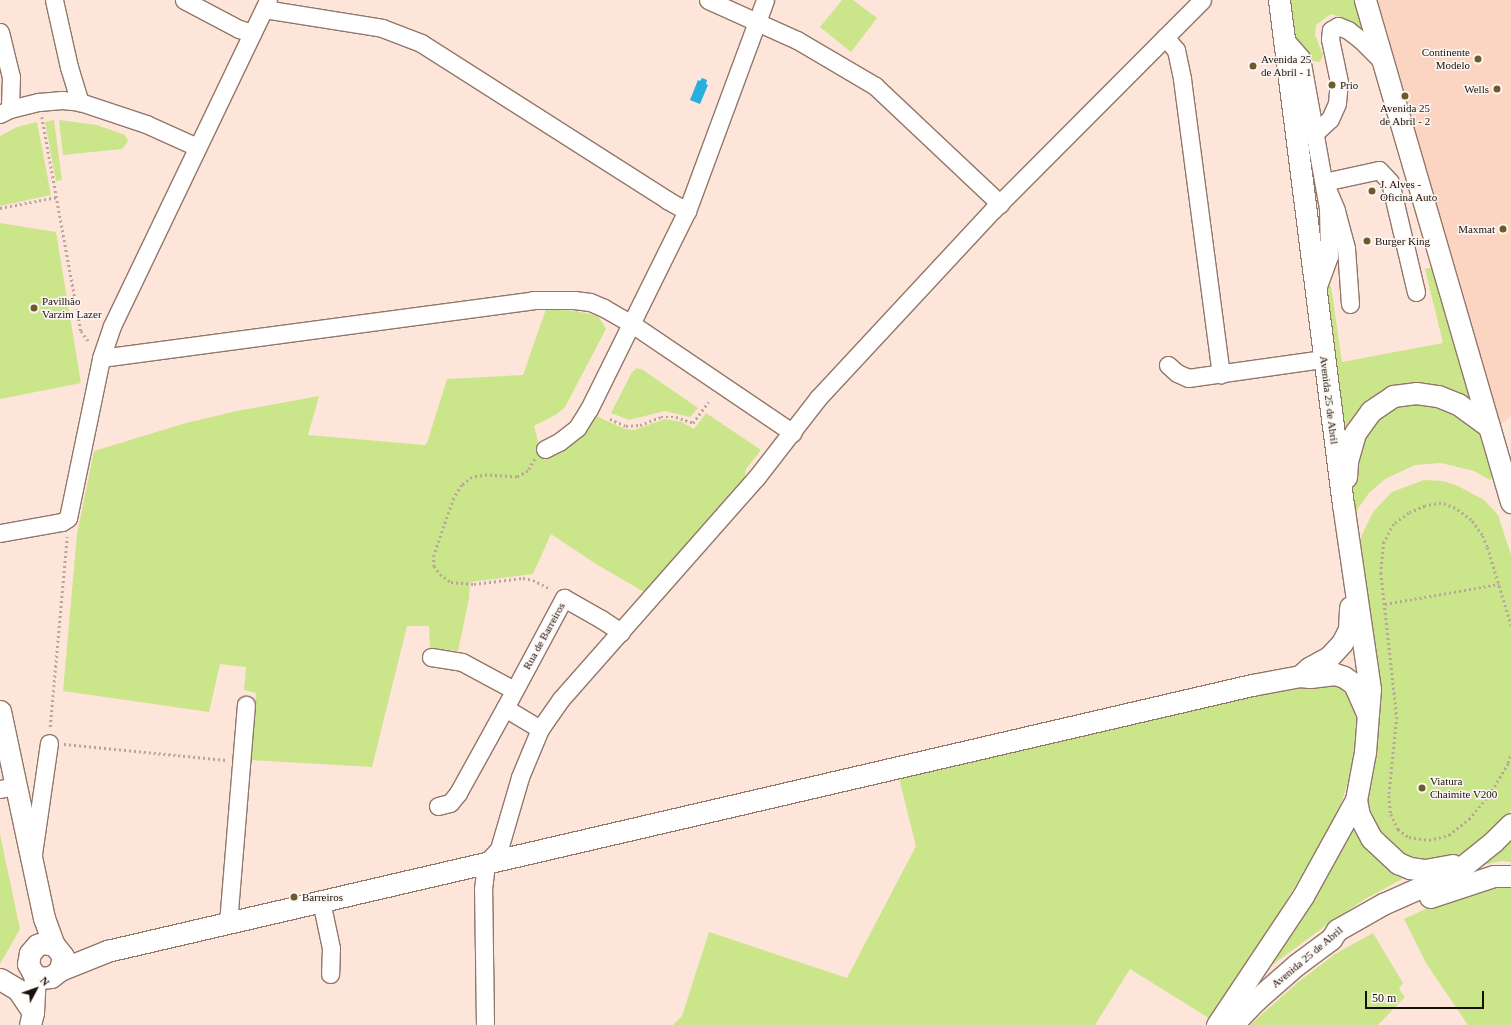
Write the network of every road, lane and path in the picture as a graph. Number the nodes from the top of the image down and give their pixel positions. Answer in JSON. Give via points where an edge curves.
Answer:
{"nodes":[{"id":1,"x":54,"y":0,"type":"edge"},
{"id":2,"x":184,"y":0,"type":"edge"},
{"id":3,"x":708,"y":0,"type":"edge"},
{"id":4,"x":765,"y":0,"type":"edge"},
{"id":5,"x":1202,"y":0,"type":"edge"},
{"id":6,"x":1279,"y":0,"type":"edge"},
{"id":7,"x":1365,"y":0,"type":"edge"},
{"id":8,"x":266,"y":5,"type":"edge"},
{"id":9,"x":757,"y":21,"type":"junction"},
{"id":10,"x":0,"y":32,"type":"edge"},
{"id":11,"x":252,"y":33,"type":"junction"},
{"id":12,"x":1165,"y":37,"type":"junction"},
{"id":13,"x":1283,"y":37,"type":"junction"},
{"id":14,"x":1383,"y":62,"type":"junction"},
{"id":15,"x":80,"y":102,"type":"junction"},
{"id":16,"x":5,"y":112,"type":"edge"},
{"id":17,"x":41,"y":113,"type":"dead end"},
{"id":18,"x":1316,"y":132,"type":"junction"},
{"id":19,"x":197,"y":147,"type":"junction"},
{"id":20,"x":1324,"y":182,"type":"junction"},
{"id":21,"x":57,"y":197,"type":"junction"},
{"id":22,"x":1000,"y":204,"type":"junction"},
{"id":23,"x":0,"y":208,"type":"edge"},
{"id":24,"x":687,"y":211,"type":"junction"},
{"id":25,"x":1416,"y":292,"type":"dead end"},
{"id":26,"x":1316,"y":294,"type":"junction"},
{"id":27,"x":1350,"y":304,"type":"dead end"},
{"id":28,"x":632,"y":324,"type":"junction"},
{"id":29,"x":98,"y":353,"type":"junction"},
{"id":30,"x":1324,"y":359,"type":"junction"},
{"id":31,"x":1168,"y":365,"type":"dead end"},
{"id":32,"x":1221,"y":374,"type":"junction"},
{"id":33,"x":708,"y":402,"type":"dead end"},
{"id":34,"x":610,"y":419,"type":"dead end"},
{"id":35,"x":1488,"y":426,"type":"junction"},
{"id":36,"x":793,"y":433,"type":"junction"},
{"id":37,"x":541,"y":452,"type":"joint"},
{"id":38,"x":1511,"y":502,"type":"edge"},
{"id":39,"x":1343,"y":505,"type":"junction"},
{"id":40,"x":68,"y":518,"type":"junction"},
{"id":41,"x":0,"y":533,"type":"edge"},
{"id":42,"x":1351,"y":552,"type":"junction"},
{"id":43,"x":1499,"y":584,"type":"junction"},
{"id":44,"x":564,"y":598,"type":"junction"},
{"id":45,"x":1386,"y":604,"type":"junction"},
{"id":46,"x":1511,"y":626,"type":"edge"},
{"id":47,"x":620,"y":632,"type":"junction"},
{"id":48,"x":431,"y":657,"type":"dead end"},
{"id":49,"x":1300,"y":676,"type":"junction"},
{"id":50,"x":514,"y":690,"type":"junction"},
{"id":51,"x":246,"y":705,"type":"dead end"},
{"id":52,"x":505,"y":708,"type":"junction"},
{"id":53,"x":0,"y":711,"type":"edge"},
{"id":54,"x":1367,"y":713,"type":"junction"},
{"id":55,"x":540,"y":729,"type":"junction"},
{"id":56,"x":48,"y":743,"type":"junction"},
{"id":57,"x":1511,"y":753,"type":"edge"},
{"id":58,"x":241,"y":761,"type":"junction"},
{"id":59,"x":8,"y":787,"type":"edge"},
{"id":60,"x":1356,"y":800,"type":"junction"},
{"id":61,"x":438,"y":806,"type":"dead end"},
{"id":62,"x":1511,"y":824,"type":"edge"},
{"id":63,"x":1474,"y":856,"type":"junction"},
{"id":64,"x":32,"y":862,"type":"junction"},
{"id":65,"x":486,"y":863,"type":"junction"},
{"id":66,"x":1511,"y":876,"type":"edge"},
{"id":67,"x":321,"y":901,"type":"junction"},
{"id":68,"x":44,"y":918,"type":"junction"},
{"id":69,"x":228,"y":923,"type":"junction"},
{"id":70,"x":1331,"y":939,"type":"junction"},
{"id":71,"x":56,"y":947,"type":"junction"},
{"id":72,"x":98,"y":954,"type":"junction"},
{"id":73,"x":40,"y":967,"type":"junction"},
{"id":74,"x":330,"y":974,"type":"dead end"},
{"id":75,"x":0,"y":978,"type":"edge"},
{"id":76,"x":31,"y":1019,"type":"edge"},
{"id":77,"x":485,"y":1025,"type":"edge"},
{"id":78,"x":1217,"y":1025,"type":"edge"},
{"id":79,"x":1232,"y":1025,"type":"edge"}],
"edges":[{"from":1,"to":15,"type":"street","via":[[69,67]]},
{"from":2,"to":11,"type":"street","via":[[239,29]]},
{"from":3,"to":9,"type":"street"},
{"from":4,"to":9,"type":"street"},
{"from":5,"to":12,"type":"street"},
{"from":6,"to":13,"type":"main road","name":"Avenida 25 de Abril"},
{"from":7,"to":14,"type":"main road"},
{"from":8,"to":11,"type":"street"},
{"from":8,"to":24,"type":"street","via":[[382,28],[421,43]]},
{"from":9,"to":22,"type":"street","via":[[797,40],[875,86]]},
{"from":9,"to":24,"type":"street"},
{"from":10,"to":16,"type":"street","via":[[11,77]]},
{"from":11,"to":19,"type":"street"},
{"from":12,"to":22,"type":"street"},
{"from":12,"to":32,"type":"street","via":[[1176,50],[1182,79]]},
{"from":13,"to":18,"type":"street","via":[[1301,58]]},
{"from":13,"to":26,"type":"main road","name":"Avenida 25 de Abril"},
{"from":14,"to":18,"type":"street","via":[[1348,30],[1338,26],[1331,30],[1330,39],[1339,82],[1337,103],[1330,119]]},
{"from":14,"to":35,"type":"main road"},
{"from":15,"to":16,"type":"street","via":[[39,102]]},
{"from":15,"to":19,"type":"street","via":[[146,124]]},
{"from":17,"to":21,"type":"path"},
{"from":18,"to":20,"type":"street"},
{"from":19,"to":29,"type":"street"},
{"from":20,"to":25,"type":"street","via":[[1379,170],[1383,172],[1390,182]]},
{"from":20,"to":26,"type":"street","via":[[1328,208],[1329,256]]},
{"from":20,"to":27,"type":"street","via":[[1336,210],[1346,248]]},
{"from":21,"to":23,"type":"path"},
{"from":21,"to":29,"type":"path","via":[[81,331]]},
{"from":22,"to":36,"type":"street","via":[[818,398]]},
{"from":24,"to":28,"type":"street"},
{"from":26,"to":30,"type":"main road","name":"Avenida 25 de Abril"},
{"from":28,"to":29,"type":"street","via":[[590,302],[533,300]]},
{"from":28,"to":36,"type":"street"},
{"from":28,"to":37,"type":"street","via":[[577,428]]},
{"from":29,"to":40,"type":"street"},
{"from":30,"to":32,"type":"street"},
{"from":30,"to":39,"type":"main road","name":"Avenida 25 de Abril"},
{"from":31,"to":32,"type":"street","via":[[1188,378]]},
{"from":33,"to":34,"type":"path","via":[[693,423],[676,417],[661,417],[640,425],[626,426]]},
{"from":35,"to":38,"type":"main road"},
{"from":35,"to":39,"type":"main road","via":[[1458,404],[1438,396],[1416,393],[1393,396],[1370,411],[1355,433],[1347,461]]},
{"from":36,"to":47,"type":"street"},
{"from":37,"to":44,"type":"path","via":[[528,471],[517,476],[472,477],[462,485],[454,498],[434,555],[434,566],[451,582],[474,584],[522,578],[533,580]]},
{"from":39,"to":42,"type":"main road","name":"Avenida 25 de Abril"},
{"from":40,"to":41,"type":"street","via":[[62,522]]},
{"from":40,"to":56,"type":"path"},
{"from":42,"to":49,"type":"main road","via":[[1347,586],[1351,610],[1349,629],[1342,643],[1329,657]]},
{"from":42,"to":54,"type":"main road","name":"Avenida 25 de Abril","via":[[1370,689]]},
{"from":43,"to":45,"type":"path"},
{"from":43,"to":45,"type":"path","via":[[1482,535],[1471,520],[1455,508],[1441,503],[1409,513],[1394,524],[1384,542],[1381,573]]},
{"from":43,"to":46,"type":"path"},
{"from":44,"to":47,"type":"street","name":"Rua de Barreiros"},
{"from":44,"to":50,"type":"street","name":"Rua de Barreiros"},
{"from":45,"to":57,"type":"path","via":[[1397,717],[1389,796],[1391,814],[1398,829],[1409,837],[1429,840],[1449,835],[1469,820],[1489,795]]},
{"from":47,"to":55,"type":"street","via":[[561,699]]},
{"from":48,"to":50,"type":"street","via":[[462,662]]},
{"from":49,"to":54,"type":"main road","via":[[1310,678],[1335,674],[1344,677],[1354,684]]},
{"from":49,"to":65,"type":"main road"},
{"from":50,"to":52,"type":"street","name":"Rua de Barreiros"},
{"from":51,"to":58,"type":"street"},
{"from":52,"to":55,"type":"street"},
{"from":52,"to":61,"type":"street","name":"Rua de Barreiros","via":[[458,793],[450,803]]},
{"from":53,"to":59,"type":"main road"},
{"from":54,"to":60,"type":"main road","name":"Avenida 25 de Abril","via":[[1365,752]]},
{"from":55,"to":65,"type":"street","via":[[518,784],[499,849]]},
{"from":56,"to":58,"type":"path"},
{"from":56,"to":64,"type":"street"},
{"from":58,"to":69,"type":"street"},
{"from":59,"to":64,"type":"main road"},
{"from":60,"to":63,"type":"main road","name":"Avenida 25 de Abril","via":[[1359,815],[1371,838],[1398,863],[1425,870],[1442,868]]},
{"from":60,"to":78,"type":"main road","name":"Avenida 25 de Abril","via":[[1303,896]]},
{"from":62,"to":63,"type":"main road","name":"Avenida 25 de Abril"},
{"from":63,"to":70,"type":"main road","name":"Avenida 25 de Abril","via":[[1457,871],[1383,904],[1337,930]]},
{"from":64,"to":68,"type":"main road"},
{"from":65,"to":67,"type":"main road"},
{"from":65,"to":77,"type":"street","via":[[483,889]]},
{"from":66,"to":70,"type":"main road","via":[[1494,876],[1461,886],[1389,913],[1342,938]]},
{"from":67,"to":69,"type":"main road"},
{"from":67,"to":74,"type":"street","via":[[331,948]]},
{"from":68,"to":71,"type":"main road"},
{"from":68,"to":73,"type":"main road"},
{"from":69,"to":72,"type":"main road"},
{"from":70,"to":79,"type":"main road","name":"Avenida 25 de Abril","via":[[1267,990]]},
{"from":71,"to":72,"type":"main road"},
{"from":71,"to":73,"type":"main road","via":[[43,943]]},
{"from":72,"to":73,"type":"main road"},
{"from":73,"to":75,"type":"main road"},
{"from":73,"to":76,"type":"main road"},
{"from":75,"to":76,"type":"main road","via":[[18,990]]}]}
